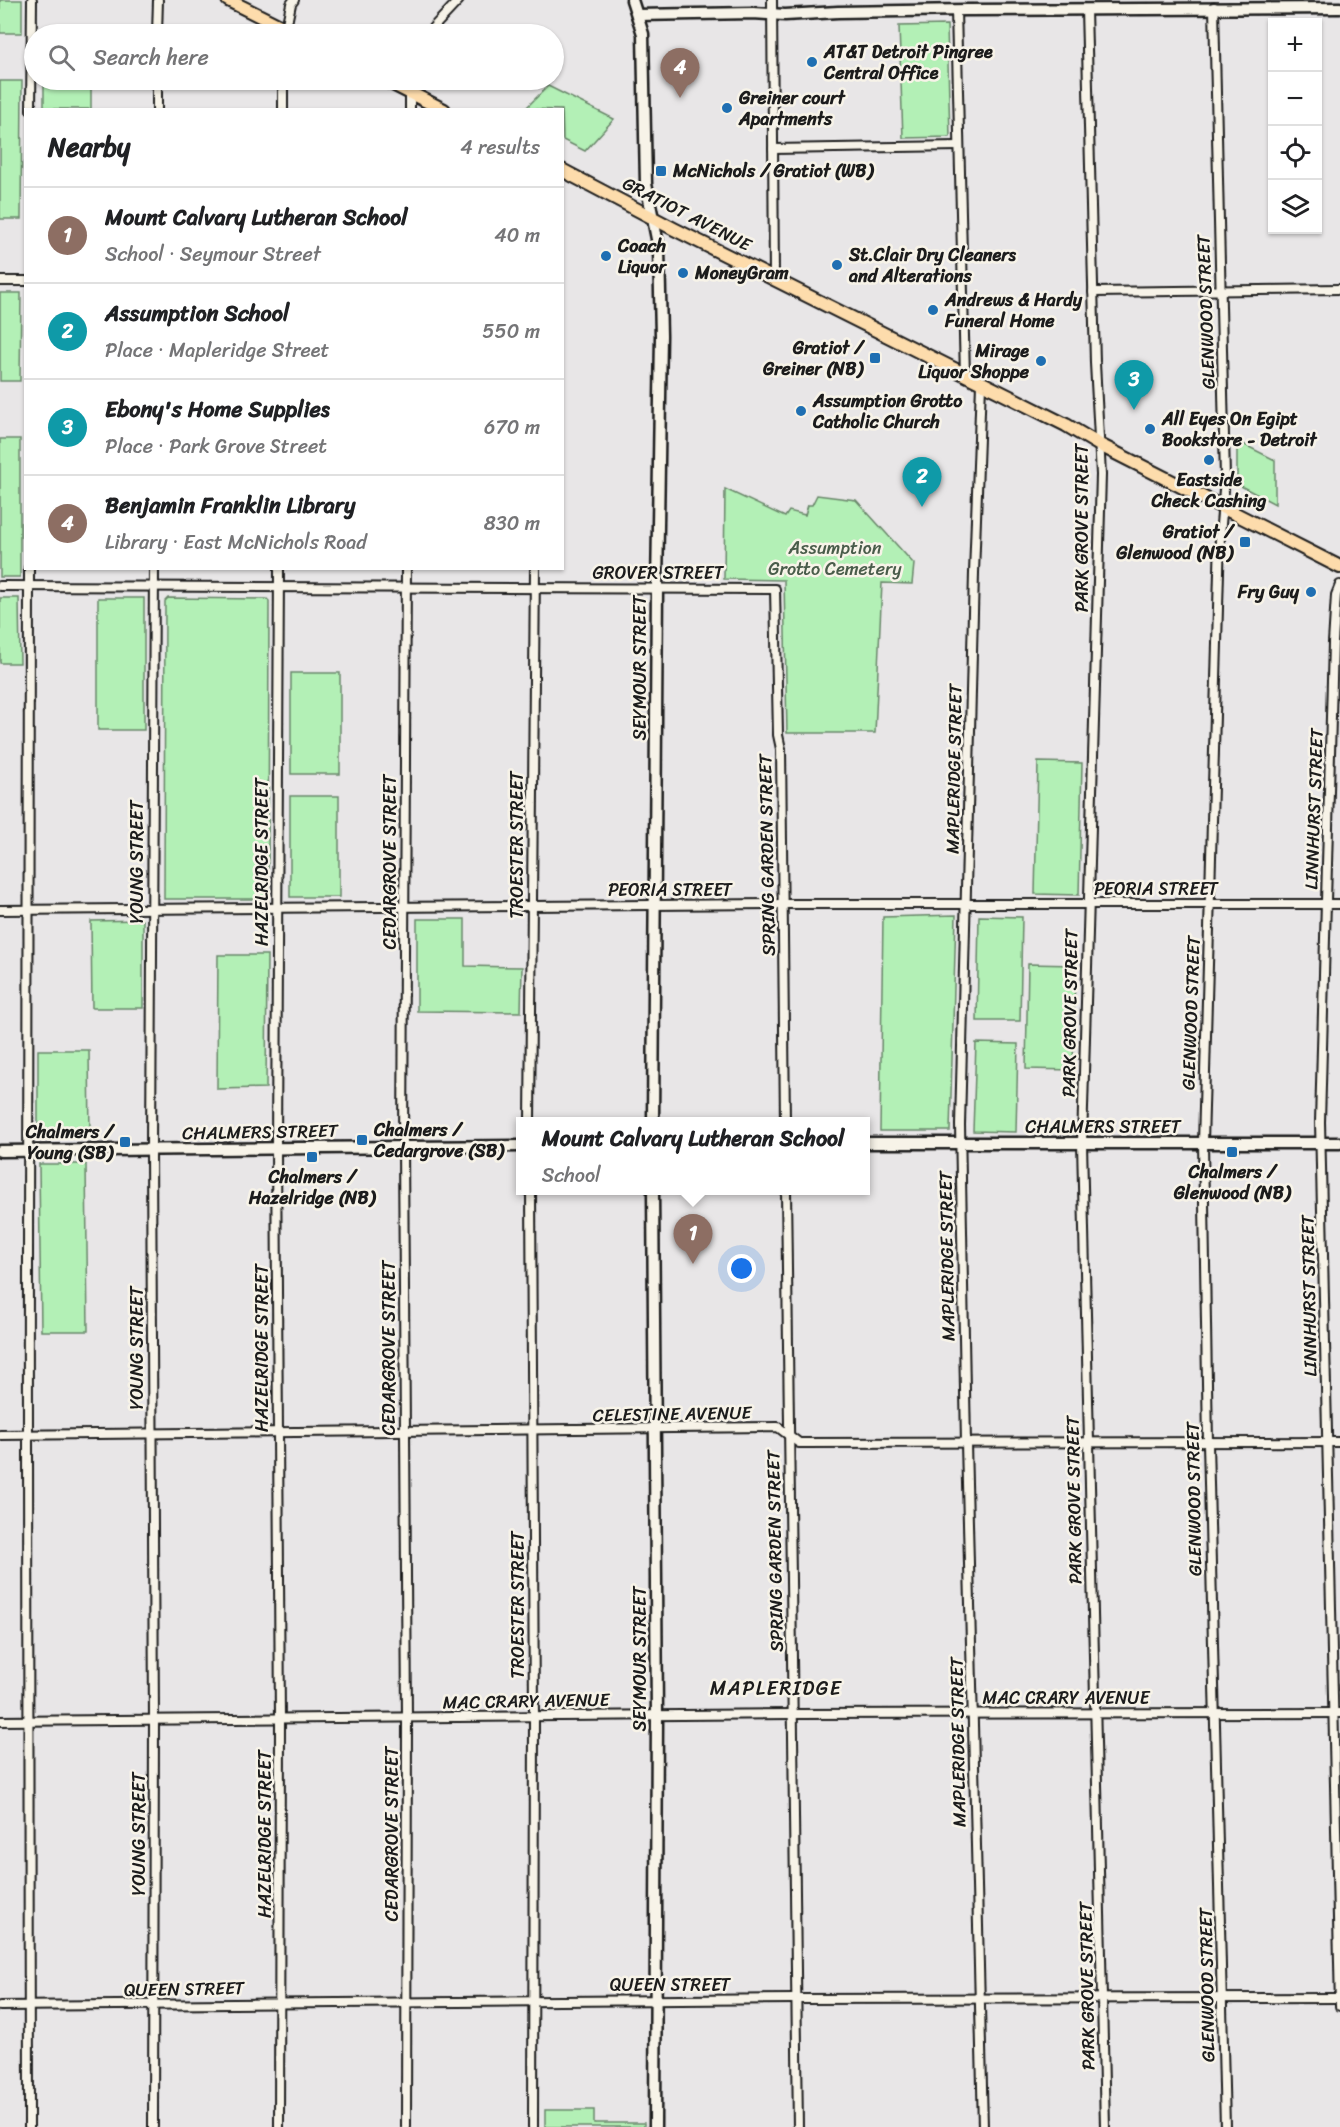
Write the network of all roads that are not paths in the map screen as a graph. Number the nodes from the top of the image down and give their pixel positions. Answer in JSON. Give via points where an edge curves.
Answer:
{"nodes":[{"id":1,"x":32,"y":0,"type":"edge"},
{"id":2,"x":158,"y":0,"type":"edge"},
{"id":3,"x":228,"y":0,"type":"edge"},
{"id":4,"x":294,"y":0,"type":"edge"},
{"id":5,"x":459,"y":0,"type":"edge"},
{"id":6,"x":632,"y":0,"type":"edge"},
{"id":7,"x":772,"y":0,"type":"edge"},
{"id":8,"x":1056,"y":5,"type":"edge"},
{"id":9,"x":1214,"y":7,"type":"junction"},
{"id":10,"x":1340,"y":8,"type":"edge"},
{"id":11,"x":1086,"y":9,"type":"junction"},
{"id":12,"x":956,"y":10,"type":"junction"},
{"id":13,"x":772,"y":14,"type":"junction"},
{"id":14,"x":637,"y":15,"type":"junction"},
{"id":15,"x":32,"y":24,"type":"edge"},
{"id":16,"x":157,"y":24,"type":"edge"},
{"id":17,"x":272,"y":24,"type":"edge"},
{"id":18,"x":290,"y":24,"type":"edge"},
{"id":19,"x":436,"y":24,"type":"edge"},
{"id":20,"x":32,"y":90,"type":"edge"},
{"id":21,"x":157,"y":90,"type":"edge"},
{"id":22,"x":283,"y":90,"type":"edge"},
{"id":23,"x":406,"y":90,"type":"edge"},
{"id":24,"x":410,"y":92,"type":"junction"},
{"id":25,"x":32,"y":108,"type":"edge"},
{"id":26,"x":156,"y":108,"type":"edge"},
{"id":27,"x":283,"y":108,"type":"edge"},
{"id":28,"x":410,"y":108,"type":"edge"},
{"id":29,"x":440,"y":108,"type":"edge"},
{"id":30,"x":959,"y":146,"type":"junction"},
{"id":31,"x":773,"y":148,"type":"junction"},
{"id":32,"x":564,"y":171,"type":"edge"},
{"id":33,"x":652,"y":216,"type":"junction"},
{"id":34,"x":774,"y":278,"type":"junction"},
{"id":35,"x":0,"y":281,"type":"edge"},
{"id":36,"x":24,"y":281,"type":"edge"},
{"id":37,"x":1340,"y":289,"type":"edge"},
{"id":38,"x":1221,"y":291,"type":"junction"},
{"id":39,"x":1093,"y":292,"type":"junction"},
{"id":40,"x":965,"y":376,"type":"junction"},
{"id":41,"x":981,"y":384,"type":"junction"},
{"id":42,"x":1098,"y":444,"type":"junction"},
{"id":43,"x":1222,"y":507,"type":"junction"},
{"id":44,"x":1340,"y":567,"type":"edge"},
{"id":45,"x":29,"y":570,"type":"edge"},
{"id":46,"x":154,"y":570,"type":"edge"},
{"id":47,"x":279,"y":570,"type":"edge"},
{"id":48,"x":406,"y":570,"type":"edge"},
{"id":49,"x":535,"y":570,"type":"edge"},
{"id":50,"x":1340,"y":585,"type":"edge"},
{"id":51,"x":0,"y":586,"type":"edge"},
{"id":52,"x":29,"y":586,"type":"junction"},
{"id":53,"x":154,"y":587,"type":"junction"},
{"id":54,"x":279,"y":587,"type":"junction"},
{"id":55,"x":406,"y":587,"type":"junction"},
{"id":56,"x":535,"y":588,"type":"junction"},
{"id":57,"x":657,"y":588,"type":"junction"},
{"id":58,"x":776,"y":589,"type":"joint"},
{"id":59,"x":782,"y":904,"type":"junction"},
{"id":60,"x":966,"y":904,"type":"junction"},
{"id":61,"x":1088,"y":904,"type":"junction"},
{"id":62,"x":1209,"y":904,"type":"junction"},
{"id":63,"x":1326,"y":904,"type":"junction"},
{"id":64,"x":1340,"y":904,"type":"edge"},
{"id":65,"x":654,"y":905,"type":"junction"},
{"id":66,"x":532,"y":906,"type":"junction"},
{"id":67,"x":405,"y":907,"type":"junction"},
{"id":68,"x":277,"y":908,"type":"junction"},
{"id":69,"x":152,"y":909,"type":"junction"},
{"id":70,"x":0,"y":910,"type":"edge"},
{"id":71,"x":27,"y":910,"type":"junction"},
{"id":72,"x":530,"y":1117,"type":"edge"},
{"id":73,"x":653,"y":1117,"type":"edge"},
{"id":74,"x":785,"y":1117,"type":"edge"},
{"id":75,"x":870,"y":1143,"type":"edge"},
{"id":76,"x":960,"y":1143,"type":"junction"},
{"id":77,"x":1082,"y":1143,"type":"junction"},
{"id":78,"x":1203,"y":1143,"type":"junction"},
{"id":79,"x":1321,"y":1143,"type":"junction"},
{"id":80,"x":1340,"y":1143,"type":"edge"},
{"id":81,"x":516,"y":1146,"type":"edge"},
{"id":82,"x":404,"y":1147,"type":"junction"},
{"id":83,"x":276,"y":1148,"type":"junction"},
{"id":84,"x":151,"y":1149,"type":"junction"},
{"id":85,"x":0,"y":1151,"type":"edge"},
{"id":86,"x":26,"y":1151,"type":"junction"},
{"id":87,"x":531,"y":1195,"type":"edge"},
{"id":88,"x":653,"y":1195,"type":"edge"},
{"id":89,"x":786,"y":1195,"type":"edge"},
{"id":90,"x":655,"y":1429,"type":"junction"},
{"id":91,"x":532,"y":1430,"type":"junction"},
{"id":92,"x":405,"y":1431,"type":"junction"},
{"id":93,"x":278,"y":1432,"type":"junction"},
{"id":94,"x":152,"y":1434,"type":"junction"},
{"id":95,"x":0,"y":1435,"type":"edge"},
{"id":96,"x":29,"y":1435,"type":"junction"},
{"id":97,"x":789,"y":1435,"type":"junction"},
{"id":98,"x":1326,"y":1442,"type":"junction"},
{"id":99,"x":1340,"y":1442,"type":"edge"},
{"id":100,"x":966,"y":1443,"type":"junction"},
{"id":101,"x":1088,"y":1443,"type":"junction"},
{"id":102,"x":1208,"y":1443,"type":"junction"},
{"id":103,"x":972,"y":1713,"type":"junction"},
{"id":104,"x":1095,"y":1713,"type":"junction"},
{"id":105,"x":1215,"y":1713,"type":"junction"},
{"id":106,"x":1336,"y":1713,"type":"edge"},
{"id":107,"x":792,"y":1714,"type":"junction"},
{"id":108,"x":657,"y":1715,"type":"junction"},
{"id":109,"x":534,"y":1716,"type":"junction"},
{"id":110,"x":407,"y":1718,"type":"junction"},
{"id":111,"x":280,"y":1719,"type":"junction"},
{"id":112,"x":154,"y":1720,"type":"junction"},
{"id":113,"x":0,"y":1721,"type":"edge"},
{"id":114,"x":29,"y":1721,"type":"junction"},
{"id":115,"x":980,"y":1998,"type":"junction"},
{"id":116,"x":1102,"y":1998,"type":"junction"},
{"id":117,"x":1222,"y":1998,"type":"junction"},
{"id":118,"x":1340,"y":1998,"type":"edge"},
{"id":119,"x":796,"y":1999,"type":"junction"},
{"id":120,"x":656,"y":2000,"type":"junction"},
{"id":121,"x":533,"y":2001,"type":"junction"},
{"id":122,"x":406,"y":2002,"type":"junction"},
{"id":123,"x":279,"y":2004,"type":"junction"},
{"id":124,"x":154,"y":2005,"type":"junction"},
{"id":125,"x":0,"y":2006,"type":"edge"},
{"id":126,"x":29,"y":2006,"type":"junction"},
{"id":127,"x":1340,"y":2006,"type":"edge"},
{"id":128,"x":29,"y":2127,"type":"edge"},
{"id":129,"x":153,"y":2127,"type":"edge"},
{"id":130,"x":279,"y":2127,"type":"edge"},
{"id":131,"x":406,"y":2127,"type":"edge"},
{"id":132,"x":533,"y":2127,"type":"edge"},
{"id":133,"x":655,"y":2127,"type":"edge"},
{"id":134,"x":798,"y":2127,"type":"edge"},
{"id":135,"x":983,"y":2127,"type":"edge"},
{"id":136,"x":1105,"y":2127,"type":"edge"},
{"id":137,"x":1225,"y":2127,"type":"edge"}],
"edges":[{"from":1,"to":15,"type":"street"},
{"from":2,"to":16,"type":"street"},
{"from":3,"to":17,"type":"main road"},
{"from":4,"to":18,"type":"street"},
{"from":5,"to":19,"type":"street"},
{"from":6,"to":14,"type":"street","name":"SEYMOUR STREET"},
{"from":7,"to":13,"type":"street"},
{"from":8,"to":11,"type":"street"},
{"from":8,"to":12,"type":"street"},
{"from":9,"to":10,"type":"street"},
{"from":9,"to":11,"type":"street"},
{"from":9,"to":38,"type":"street","name":"GLENWOOD STREET"},
{"from":11,"to":39,"type":"street","name":"PARK GROVE STREET"},
{"from":12,"to":13,"type":"street"},
{"from":12,"to":30,"type":"street"},
{"from":13,"to":14,"type":"street"},
{"from":13,"to":31,"type":"street"},
{"from":14,"to":33,"type":"street","name":"SEYMOUR STREET","via":[[642,34],[646,184]]},
{"from":20,"to":25,"type":"street"},
{"from":21,"to":26,"type":"street"},
{"from":22,"to":27,"type":"street"},
{"from":23,"to":24,"type":"main road"},
{"from":24,"to":28,"type":"street"},
{"from":24,"to":29,"type":"main road"},
{"from":30,"to":31,"type":"street"},
{"from":30,"to":40,"type":"street"},
{"from":31,"to":34,"type":"street"},
{"from":32,"to":33,"type":"main road","name":"GRATIOT AVENUE"},
{"from":33,"to":34,"type":"main road","name":"GRATIOT AVENUE"},
{"from":33,"to":57,"type":"street","name":"SEYMOUR STREET","via":[[659,249],[661,336]]},
{"from":34,"to":40,"type":"main road","name":"GRATIOT AVENUE"},
{"from":35,"to":36,"type":"street"},
{"from":37,"to":38,"type":"street"},
{"from":38,"to":39,"type":"street"},
{"from":38,"to":43,"type":"street","name":"GLENWOOD STREET","via":[[1225,469]]},
{"from":39,"to":42,"type":"street","name":"PARK GROVE STREET"},
{"from":40,"to":41,"type":"main road","name":"GRATIOT AVENUE"},
{"from":41,"to":42,"type":"main road","name":"GRATIOT AVENUE"},
{"from":41,"to":60,"type":"street","name":"MAPLERIDGE STREET"},
{"from":42,"to":43,"type":"main road","name":"GRATIOT AVENUE"},
{"from":42,"to":61,"type":"street","name":"PARK GROVE STREET","via":[[1100,524]]},
{"from":43,"to":44,"type":"main road","name":"GRATIOT AVENUE"},
{"from":43,"to":62,"type":"street","name":"GLENWOOD STREET"},
{"from":45,"to":52,"type":"street"},
{"from":46,"to":53,"type":"street","name":"YOUNG STREET"},
{"from":47,"to":54,"type":"street","name":"HAZELRIDGE STREET"},
{"from":48,"to":55,"type":"street","name":"CEDARGROVE STREET"},
{"from":49,"to":56,"type":"street","name":"TROESTER STREET"},
{"from":50,"to":63,"type":"street","name":"LINNHURST STREET","via":[[1334,626]]},
{"from":51,"to":52,"type":"street","name":"GROVER STREET"},
{"from":52,"to":53,"type":"street","name":"GROVER STREET"},
{"from":52,"to":71,"type":"street"},
{"from":53,"to":54,"type":"street","name":"GROVER STREET"},
{"from":53,"to":69,"type":"street","name":"YOUNG STREET"},
{"from":54,"to":55,"type":"street","name":"GROVER STREET"},
{"from":54,"to":68,"type":"street","name":"HAZELRIDGE STREET"},
{"from":55,"to":56,"type":"street","name":"GROVER STREET"},
{"from":55,"to":67,"type":"street","name":"CEDARGROVE STREET"},
{"from":56,"to":57,"type":"street","name":"GROVER STREET"},
{"from":56,"to":66,"type":"street","name":"TROESTER STREET"},
{"from":57,"to":58,"type":"street","name":"GROVER STREET"},
{"from":57,"to":65,"type":"street","name":"SEYMOUR STREET"},
{"from":58,"to":59,"type":"street","name":"SPRING GARDEN STREET"},
{"from":59,"to":60,"type":"street","name":"PEORIA STREET"},
{"from":59,"to":65,"type":"street","name":"PEORIA STREET"},
{"from":59,"to":74,"type":"street","name":"SPRING GARDEN STREET"},
{"from":60,"to":61,"type":"street","name":"PEORIA STREET"},
{"from":60,"to":76,"type":"street","name":"MAPLERIDGE STREET"},
{"from":61,"to":62,"type":"street","name":"PEORIA STREET"},
{"from":61,"to":77,"type":"street","name":"PARK GROVE STREET"},
{"from":62,"to":63,"type":"street","name":"PEORIA STREET"},
{"from":62,"to":78,"type":"street","name":"GLENWOOD STREET"},
{"from":63,"to":64,"type":"street","name":"PEORIA STREET"},
{"from":63,"to":79,"type":"street","name":"LINNHURST STREET"},
{"from":65,"to":66,"type":"street","name":"PEORIA STREET"},
{"from":65,"to":73,"type":"street","name":"SEYMOUR STREET"},
{"from":66,"to":67,"type":"street","name":"PEORIA STREET"},
{"from":66,"to":72,"type":"street","name":"TROESTER STREET"},
{"from":67,"to":68,"type":"street","name":"PEORIA STREET"},
{"from":67,"to":82,"type":"street","name":"CEDARGROVE STREET"},
{"from":68,"to":69,"type":"street","name":"PEORIA STREET"},
{"from":68,"to":83,"type":"street","name":"HAZELRIDGE STREET"},
{"from":69,"to":71,"type":"street","name":"PEORIA STREET"},
{"from":69,"to":84,"type":"street","name":"YOUNG STREET"},
{"from":70,"to":71,"type":"street","name":"PEORIA STREET"},
{"from":71,"to":86,"type":"street"},
{"from":75,"to":76,"type":"street","name":"CHALMERS STREET"},
{"from":76,"to":77,"type":"street","name":"CHALMERS STREET"},
{"from":76,"to":100,"type":"street","name":"MAPLERIDGE STREET"},
{"from":77,"to":78,"type":"street","name":"CHALMERS STREET"},
{"from":77,"to":101,"type":"street","name":"PARK GROVE STREET"},
{"from":78,"to":79,"type":"street","name":"CHALMERS STREET"},
{"from":78,"to":102,"type":"street","name":"GLENWOOD STREET"},
{"from":79,"to":80,"type":"street","name":"CHALMERS STREET"},
{"from":79,"to":98,"type":"street","name":"LINNHURST STREET"},
{"from":81,"to":82,"type":"street","name":"CHALMERS STREET"},
{"from":82,"to":83,"type":"street","name":"CHALMERS STREET"},
{"from":82,"to":92,"type":"street","name":"CEDARGROVE STREET"},
{"from":83,"to":84,"type":"street","name":"CHALMERS STREET"},
{"from":83,"to":93,"type":"street","name":"HAZELRIDGE STREET"},
{"from":84,"to":86,"type":"street","name":"CHALMERS STREET"},
{"from":84,"to":94,"type":"street","name":"YOUNG STREET"},
{"from":85,"to":86,"type":"street","name":"CHALMERS STREET"},
{"from":86,"to":96,"type":"street"},
{"from":87,"to":91,"type":"street","name":"TROESTER STREET"},
{"from":88,"to":90,"type":"street","name":"SEYMOUR STREET"},
{"from":89,"to":97,"type":"street","name":"SPRING GARDEN STREET"},
{"from":90,"to":91,"type":"street","name":"CELESTINE AVENUE"},
{"from":90,"to":97,"type":"street","name":"CELESTINE AVENUE","via":[[778,1427]]},
{"from":90,"to":108,"type":"street","name":"SEYMOUR STREET"},
{"from":91,"to":92,"type":"street","name":"CELESTINE AVENUE"},
{"from":91,"to":109,"type":"street","name":"TROESTER STREET"},
{"from":92,"to":93,"type":"street","name":"CELESTINE AVENUE"},
{"from":92,"to":110,"type":"street","name":"CEDARGROVE STREET"},
{"from":93,"to":94,"type":"street","name":"CELESTINE AVENUE"},
{"from":93,"to":111,"type":"street","name":"HAZELRIDGE STREET"},
{"from":94,"to":96,"type":"street","name":"CELESTINE AVENUE"},
{"from":94,"to":112,"type":"street","name":"YOUNG STREET"},
{"from":95,"to":96,"type":"street","name":"CELESTINE AVENUE"},
{"from":96,"to":114,"type":"street"},
{"from":97,"to":100,"type":"street","name":"CELESTINE AVENUE","via":[[799,1443]]},
{"from":97,"to":107,"type":"street","name":"SPRING GARDEN STREET"},
{"from":98,"to":99,"type":"street","name":"CELESTINE AVENUE"},
{"from":98,"to":102,"type":"street","name":"CELESTINE AVENUE"},
{"from":98,"to":106,"type":"street","name":"LINNHURST STREET"},
{"from":100,"to":101,"type":"street","name":"CELESTINE AVENUE"},
{"from":100,"to":103,"type":"street","name":"MAPLERIDGE STREET"},
{"from":101,"to":102,"type":"street","name":"CELESTINE AVENUE"},
{"from":101,"to":104,"type":"street","name":"PARK GROVE STREET"},
{"from":102,"to":105,"type":"street","name":"GLENWOOD STREET"},
{"from":103,"to":104,"type":"street","name":"MAC CRARY AVENUE"},
{"from":103,"to":107,"type":"street","name":"MAC CRARY AVENUE"},
{"from":103,"to":115,"type":"street","name":"MAPLERIDGE STREET"},
{"from":104,"to":105,"type":"street","name":"MAC CRARY AVENUE"},
{"from":104,"to":116,"type":"street","name":"PARK GROVE STREET"},
{"from":105,"to":106,"type":"street","name":"MAC CRARY AVENUE"},
{"from":105,"to":117,"type":"street","name":"GLENWOOD STREET"},
{"from":106,"to":118,"type":"street","name":"LINNHURST STREET"},
{"from":107,"to":108,"type":"street","name":"MAC CRARY AVENUE"},
{"from":107,"to":119,"type":"street","name":"SPRING GARDEN STREET"},
{"from":108,"to":109,"type":"street","name":"MAC CRARY AVENUE"},
{"from":108,"to":120,"type":"street","name":"SEYMOUR STREET"},
{"from":109,"to":110,"type":"street","name":"MAC CRARY AVENUE"},
{"from":109,"to":121,"type":"street","name":"TROESTER STREET"},
{"from":110,"to":111,"type":"street","name":"MAC CRARY AVENUE"},
{"from":110,"to":122,"type":"street","name":"CEDARGROVE STREET"},
{"from":111,"to":112,"type":"street","name":"MAC CRARY AVENUE"},
{"from":111,"to":123,"type":"street","name":"HAZELRIDGE STREET"},
{"from":112,"to":114,"type":"street","name":"MAC CRARY AVENUE"},
{"from":112,"to":124,"type":"street","name":"YOUNG STREET"},
{"from":113,"to":114,"type":"street","name":"MAC CRARY AVENUE"},
{"from":114,"to":126,"type":"street"},
{"from":115,"to":116,"type":"street","name":"QUEEN STREET"},
{"from":115,"to":119,"type":"street","name":"QUEEN STREET"},
{"from":115,"to":135,"type":"street","name":"MAPLERIDGE STREET"},
{"from":116,"to":117,"type":"street","name":"QUEEN STREET"},
{"from":116,"to":136,"type":"street","name":"PARK GROVE STREET"},
{"from":117,"to":118,"type":"street","name":"QUEEN STREET"},
{"from":117,"to":137,"type":"street","name":"GLENWOOD STREET"},
{"from":118,"to":127,"type":"street","name":"LINNHURST STREET"},
{"from":119,"to":120,"type":"street","name":"QUEEN STREET"},
{"from":119,"to":134,"type":"street","name":"SPRING GARDEN STREET"},
{"from":120,"to":121,"type":"street","name":"QUEEN STREET"},
{"from":120,"to":133,"type":"street","name":"SEYMOUR STREET"},
{"from":121,"to":122,"type":"street","name":"QUEEN STREET"},
{"from":121,"to":132,"type":"street","name":"TROESTER STREET"},
{"from":122,"to":123,"type":"street","name":"QUEEN STREET"},
{"from":122,"to":131,"type":"street","name":"CEDARGROVE STREET"},
{"from":123,"to":124,"type":"street","name":"QUEEN STREET"},
{"from":123,"to":130,"type":"street","name":"HAZELRIDGE STREET"},
{"from":124,"to":126,"type":"street","name":"QUEEN STREET"},
{"from":124,"to":129,"type":"street","name":"YOUNG STREET"},
{"from":125,"to":126,"type":"street","name":"QUEEN STREET"},
{"from":126,"to":128,"type":"street"}]}
